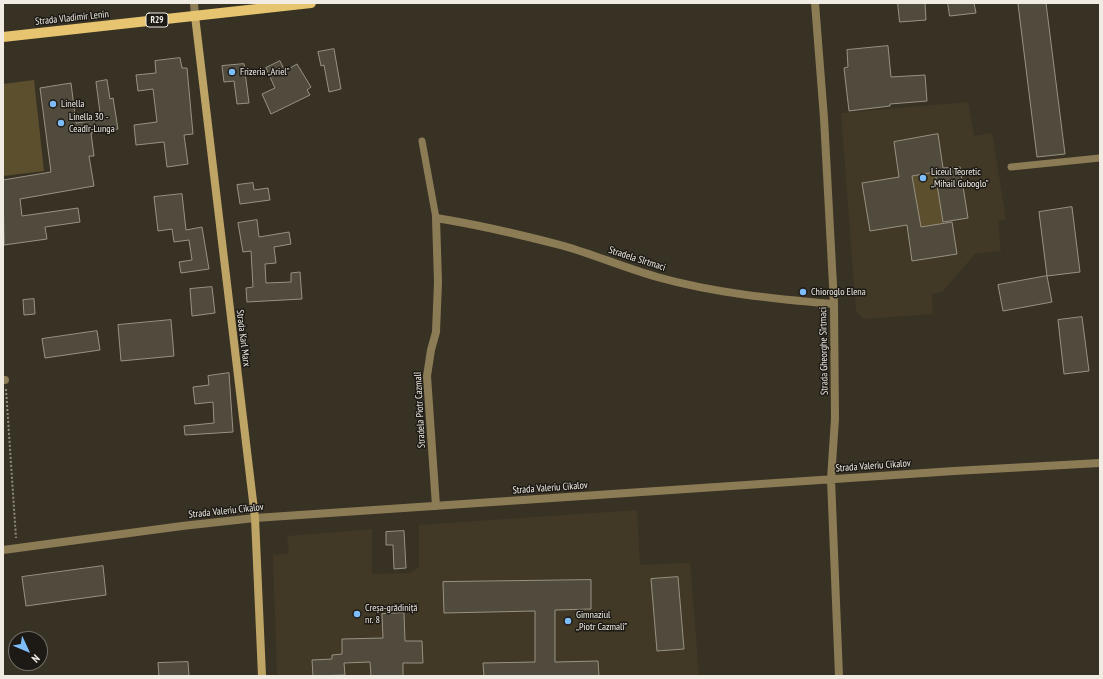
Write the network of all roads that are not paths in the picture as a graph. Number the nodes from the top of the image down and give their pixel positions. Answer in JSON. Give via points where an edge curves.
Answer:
{"nodes":[{"id":1,"x":194,"y":3,"type":"edge"},
{"id":2,"x":311,"y":3,"type":"edge"},
{"id":3,"x":815,"y":3,"type":"edge"},
{"id":4,"x":195,"y":16,"type":"junction"},
{"id":5,"x":3,"y":37,"type":"edge"},
{"id":6,"x":422,"y":142,"type":"dead end"},
{"id":7,"x":1100,"y":158,"type":"edge"},
{"id":8,"x":1011,"y":167,"type":"dead end"},
{"id":9,"x":436,"y":218,"type":"junction"},
{"id":10,"x":834,"y":304,"type":"junction"},
{"id":11,"x":1100,"y":463,"type":"edge"},
{"id":12,"x":832,"y":479,"type":"junction"},
{"id":13,"x":436,"y":506,"type":"junction"},
{"id":14,"x":255,"y":518,"type":"junction"},
{"id":15,"x":3,"y":550,"type":"edge"},
{"id":16,"x":262,"y":676,"type":"edge"},
{"id":17,"x":839,"y":676,"type":"edge"}],
"edges":[{"from":1,"to":4,"type":"street","name":"Strada Karl Marx"},
{"from":2,"to":4,"type":"main road","name":"Strada Vladimir Lenin","number":"R29"},
{"from":3,"to":10,"type":"street","name":"Strada Gheorghe Sîrtmaci"},
{"from":4,"to":5,"type":"main road","name":"Strada Vladimir Lenin","number":"R29"},
{"from":4,"to":14,"type":"street","name":"Strada Karl Marx"},
{"from":6,"to":9,"type":"lane"},
{"from":7,"to":8,"type":"lane"},
{"from":9,"to":10,"type":"street","name":"Stradela Sîrtmaci","via":[[565,246],[656,277],[690,285],[766,298]]},
{"from":9,"to":13,"type":"street","name":"Stradela Piotr Cazmalî","via":[[436,332],[427,376]]},
{"from":10,"to":12,"type":"street","name":"Strada Gheorghe Sîrtmaci","via":[[835,419]]},
{"from":11,"to":12,"type":"street","name":"Strada Valeriu Cikalov"},
{"from":12,"to":13,"type":"street","name":"Strada Valeriu Cikalov"},
{"from":12,"to":17,"type":"street","name":"Strada Gheorghe Sîrtmaci"},
{"from":13,"to":14,"type":"street","name":"Strada Valeriu Cikalov"},
{"from":14,"to":15,"type":"street","name":"Strada Valeriu Cikalov"},
{"from":14,"to":16,"type":"street","name":"Strada Karl Marx"}]}
